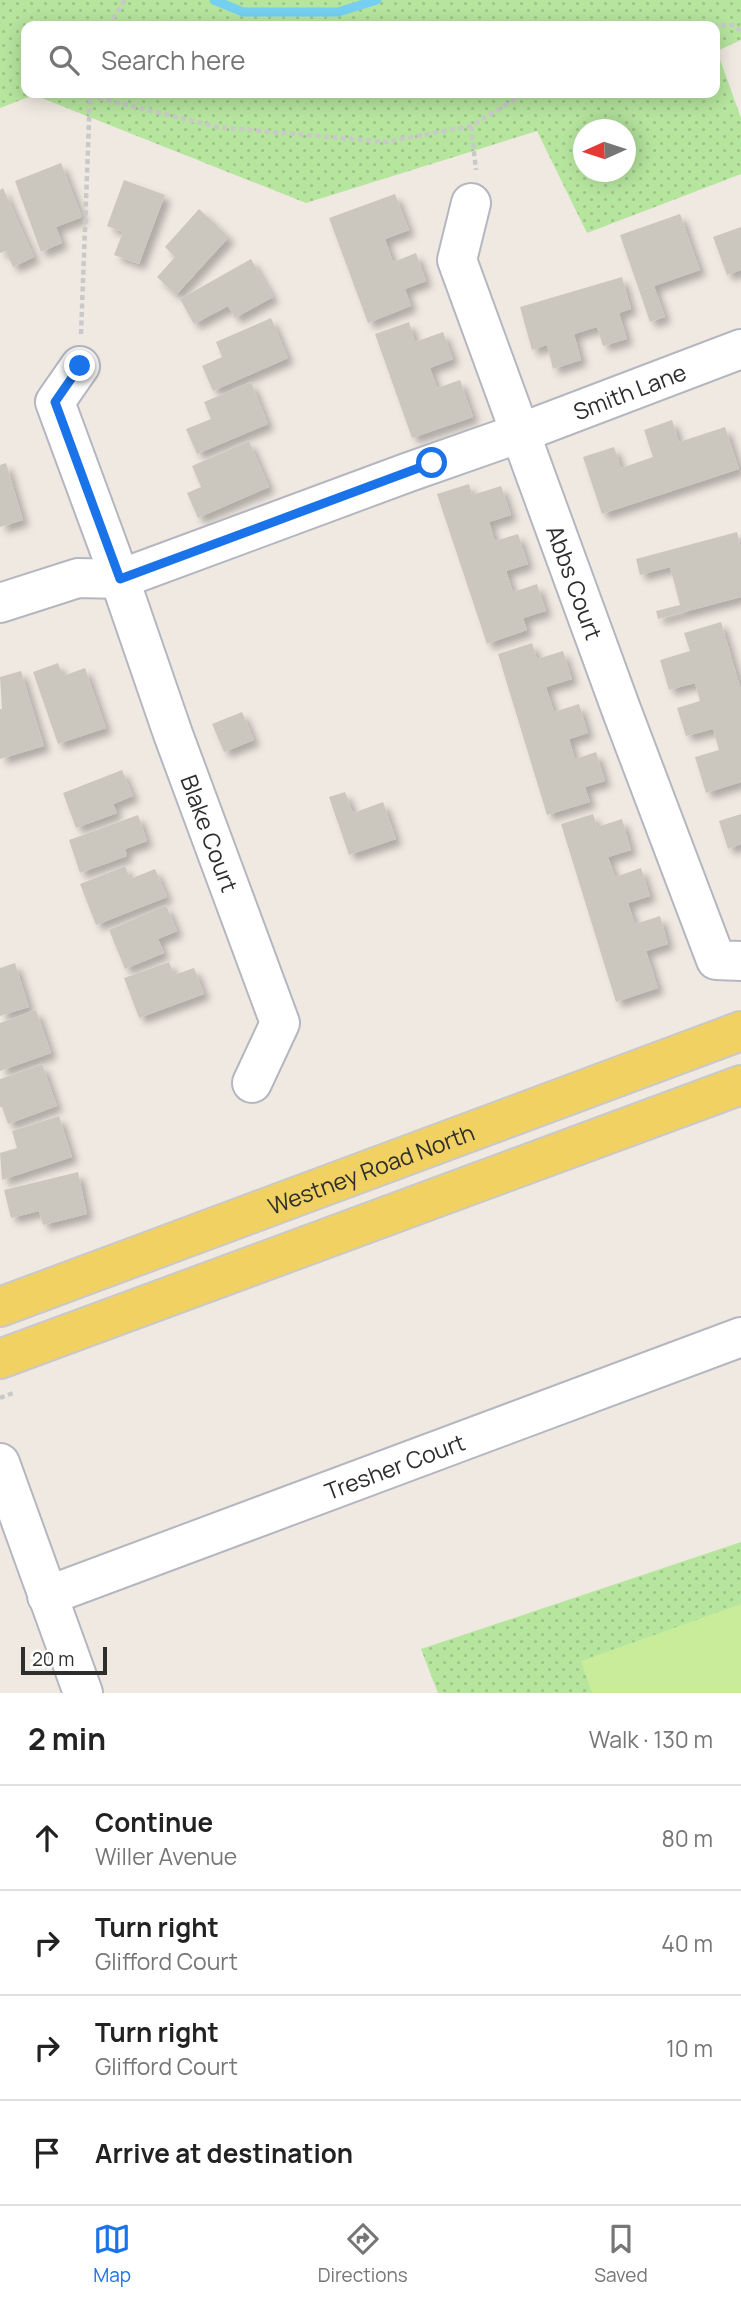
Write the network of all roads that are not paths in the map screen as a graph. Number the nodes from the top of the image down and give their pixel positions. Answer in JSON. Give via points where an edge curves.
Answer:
{"nodes":[{"id":1,"x":471,"y":203,"type":"road end"},
{"id":2,"x":741,"y":349,"type":"edge"},
{"id":3,"x":80,"y":366,"type":"road end"},
{"id":4,"x":520,"y":433,"type":"junction"},
{"id":5,"x":120,"y":579,"type":"junction"},
{"id":6,"x":0,"y":603,"type":"edge"},
{"id":7,"x":729,"y":960,"type":"edge"},
{"id":8,"x":741,"y":1031,"type":"edge"},
{"id":9,"x":252,"y":1083,"type":"dead end"},
{"id":10,"x":741,"y":1085,"type":"edge"},
{"id":11,"x":0,"y":1307,"type":"edge"},
{"id":12,"x":741,"y":1337,"type":"edge"},
{"id":13,"x":0,"y":1359,"type":"edge"},
{"id":14,"x":0,"y":1463,"type":"edge"},
{"id":15,"x":47,"y":1596,"type":"junction"},
{"id":16,"x":83,"y":1693,"type":"edge"}],
"edges":[{"from":1,"to":4,"type":"street","name":"Abbs Court","via":[[457,260]]},
{"from":2,"to":4,"type":"street","name":"Smith Lane"},
{"from":3,"to":5,"type":"street","name":"Blake Court","via":[[55,402]]},
{"from":4,"to":5,"type":"street","name":"Smith Lane"},
{"from":4,"to":7,"type":"street","name":"Abbs Court"},
{"from":5,"to":6,"type":"street","via":[[78,578]]},
{"from":5,"to":9,"type":"street","name":"Blake Court","via":[[280,1023]]},
{"from":8,"to":11,"type":"main road","name":"Westney Road North"},
{"from":10,"to":13,"type":"main road"},
{"from":12,"to":15,"type":"street","name":"Tresher Court"},
{"from":14,"to":15,"type":"street"},
{"from":15,"to":16,"type":"street"}]}
